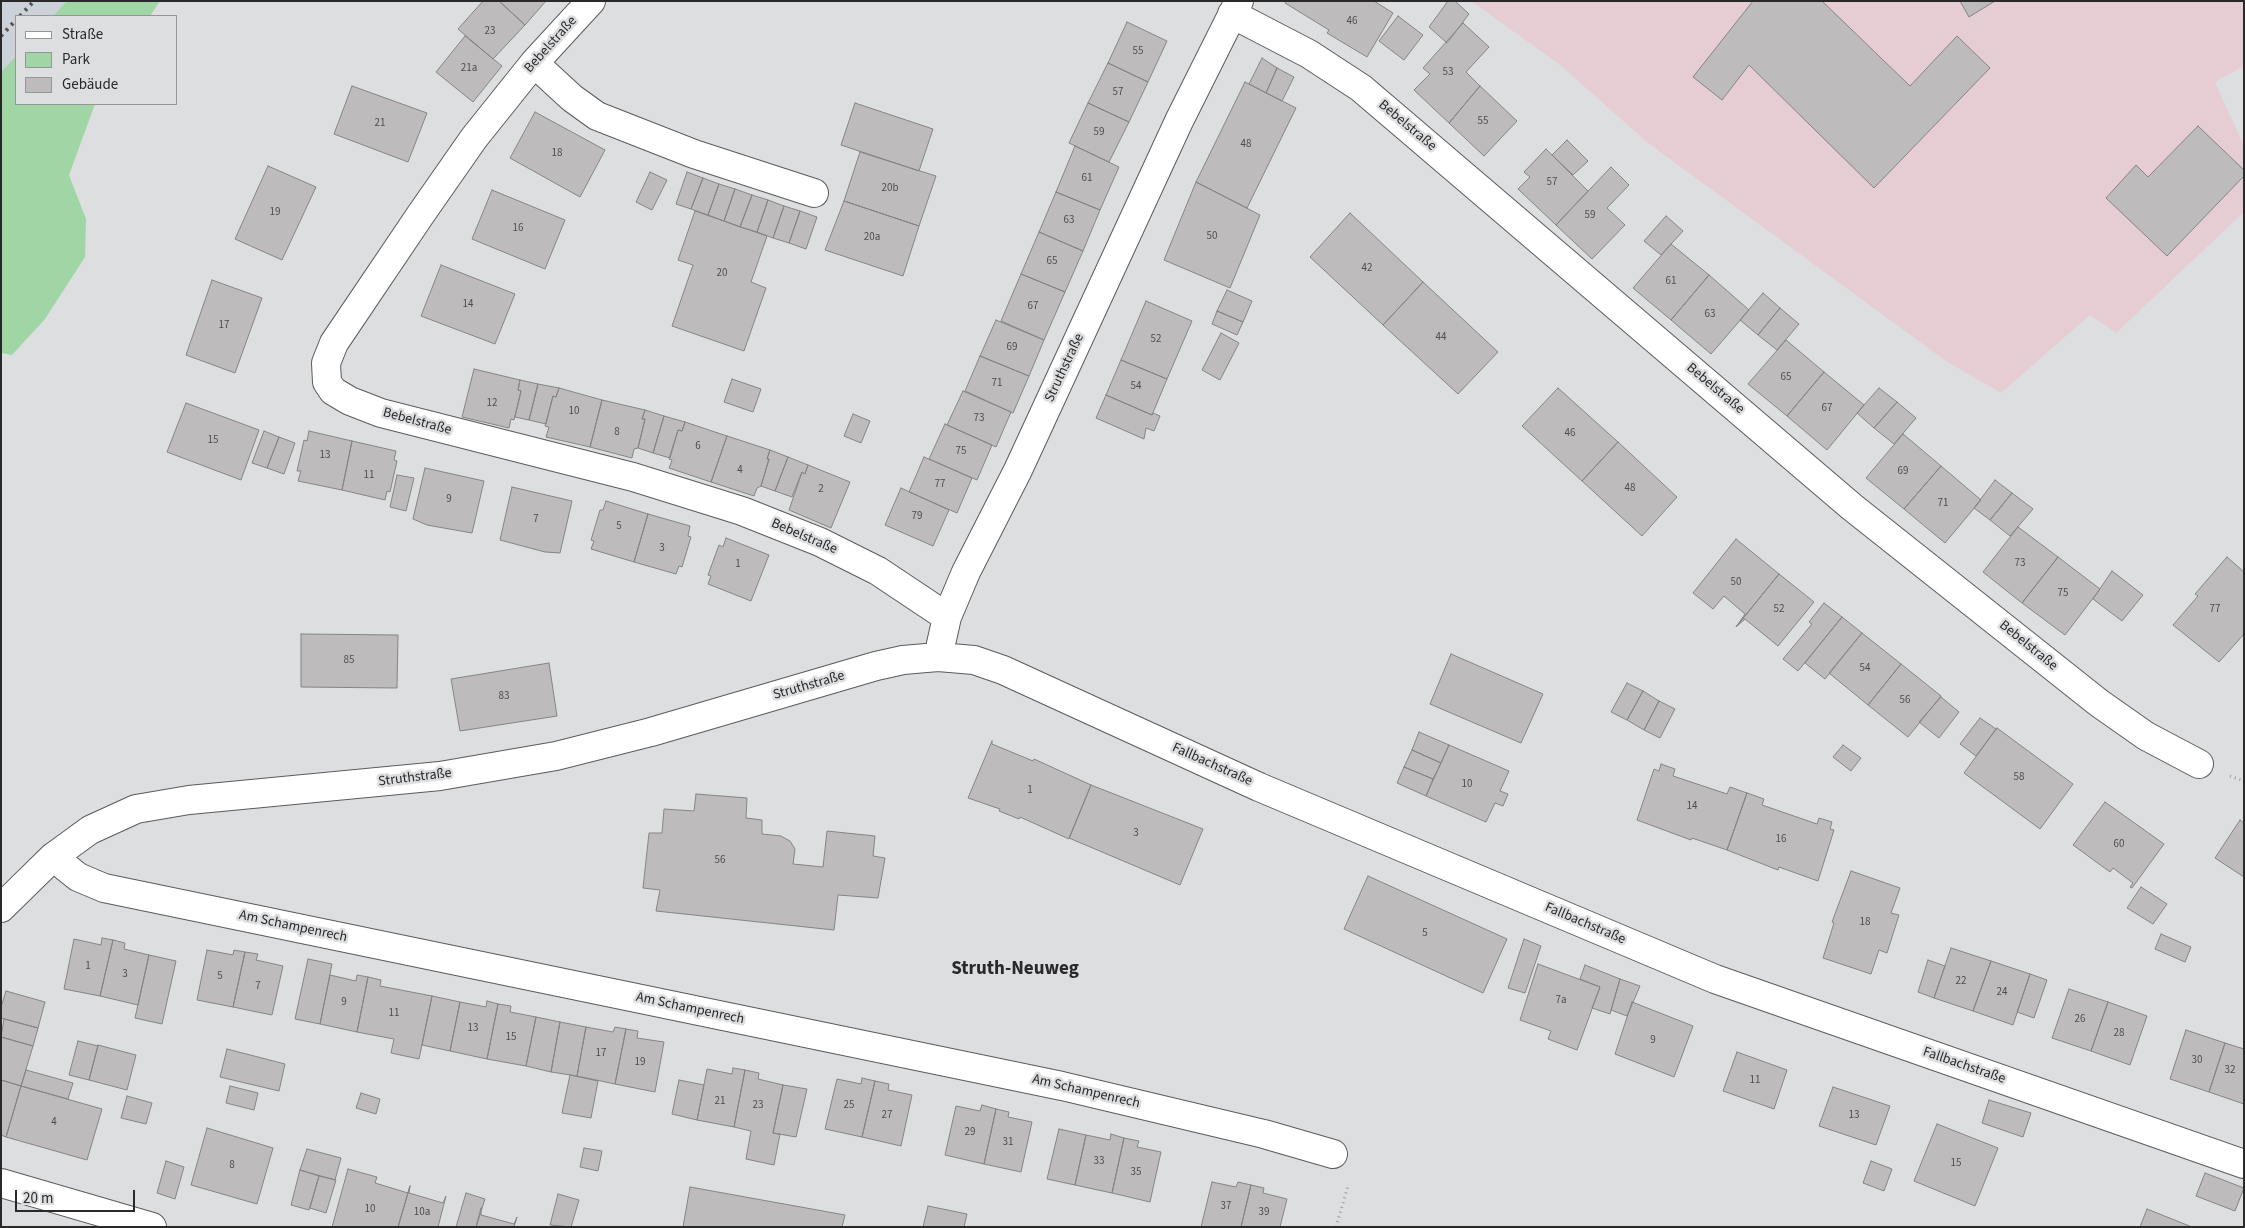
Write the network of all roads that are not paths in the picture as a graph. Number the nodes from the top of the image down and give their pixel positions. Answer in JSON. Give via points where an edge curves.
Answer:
{"nodes":[{"id":1,"x":591,"y":1,"type":"edge"},
{"id":2,"x":1236,"y":8,"type":"edge"},
{"id":3,"x":534,"y":63,"type":"junction"},
{"id":4,"x":814,"y":193,"type":"dead end"},
{"id":5,"x":947,"y":617,"type":"junction"},
{"id":6,"x":938,"y":658,"type":"junction"},
{"id":7,"x":2199,"y":764,"type":"dead end"},
{"id":8,"x":52,"y":856,"type":"junction"},
{"id":9,"x":1,"y":908,"type":"edge"},
{"id":10,"x":1333,"y":1154,"type":"dead end"},
{"id":11,"x":2244,"y":1164,"type":"edge"},
{"id":12,"x":1,"y":1183,"type":"edge"},
{"id":13,"x":152,"y":1227,"type":"edge"}],
"edges":[{"from":1,"to":3,"type":"street","name":"Bebelstraße"},
{"from":2,"to":5,"type":"street","name":"Struthstraße","via":[[1179,121]]},
{"from":2,"to":7,"type":"street","name":"Bebelstraße","via":[[1361,88],[1852,506],[2099,703],[2146,736]]},
{"from":3,"to":4,"type":"street","via":[[597,116],[694,154]]},
{"from":3,"to":5,"type":"street","name":"Bebelstraße","via":[[474,138],[334,343],[326,363],[327,382],[333,391],[380,413],[633,477],[742,511],[820,542],[878,572]]},
{"from":5,"to":6,"type":"street","name":"Struthstraße"},
{"from":6,"to":8,"type":"street","name":"Struthstraße","via":[[876,666],[651,732],[556,756],[440,776],[189,800],[136,809],[90,830]]},
{"from":6,"to":11,"type":"street","name":"Fallbachstraße","via":[[974,660],[1003,670],[1259,787],[1715,979]]},
{"from":8,"to":9,"type":"street","name":"Struthstraße"},
{"from":8,"to":10,"type":"street","name":"Am Schampenrech","via":[[78,877],[104,888],[1062,1086],[1264,1134]]},
{"from":12,"to":13,"type":"street"}]}
